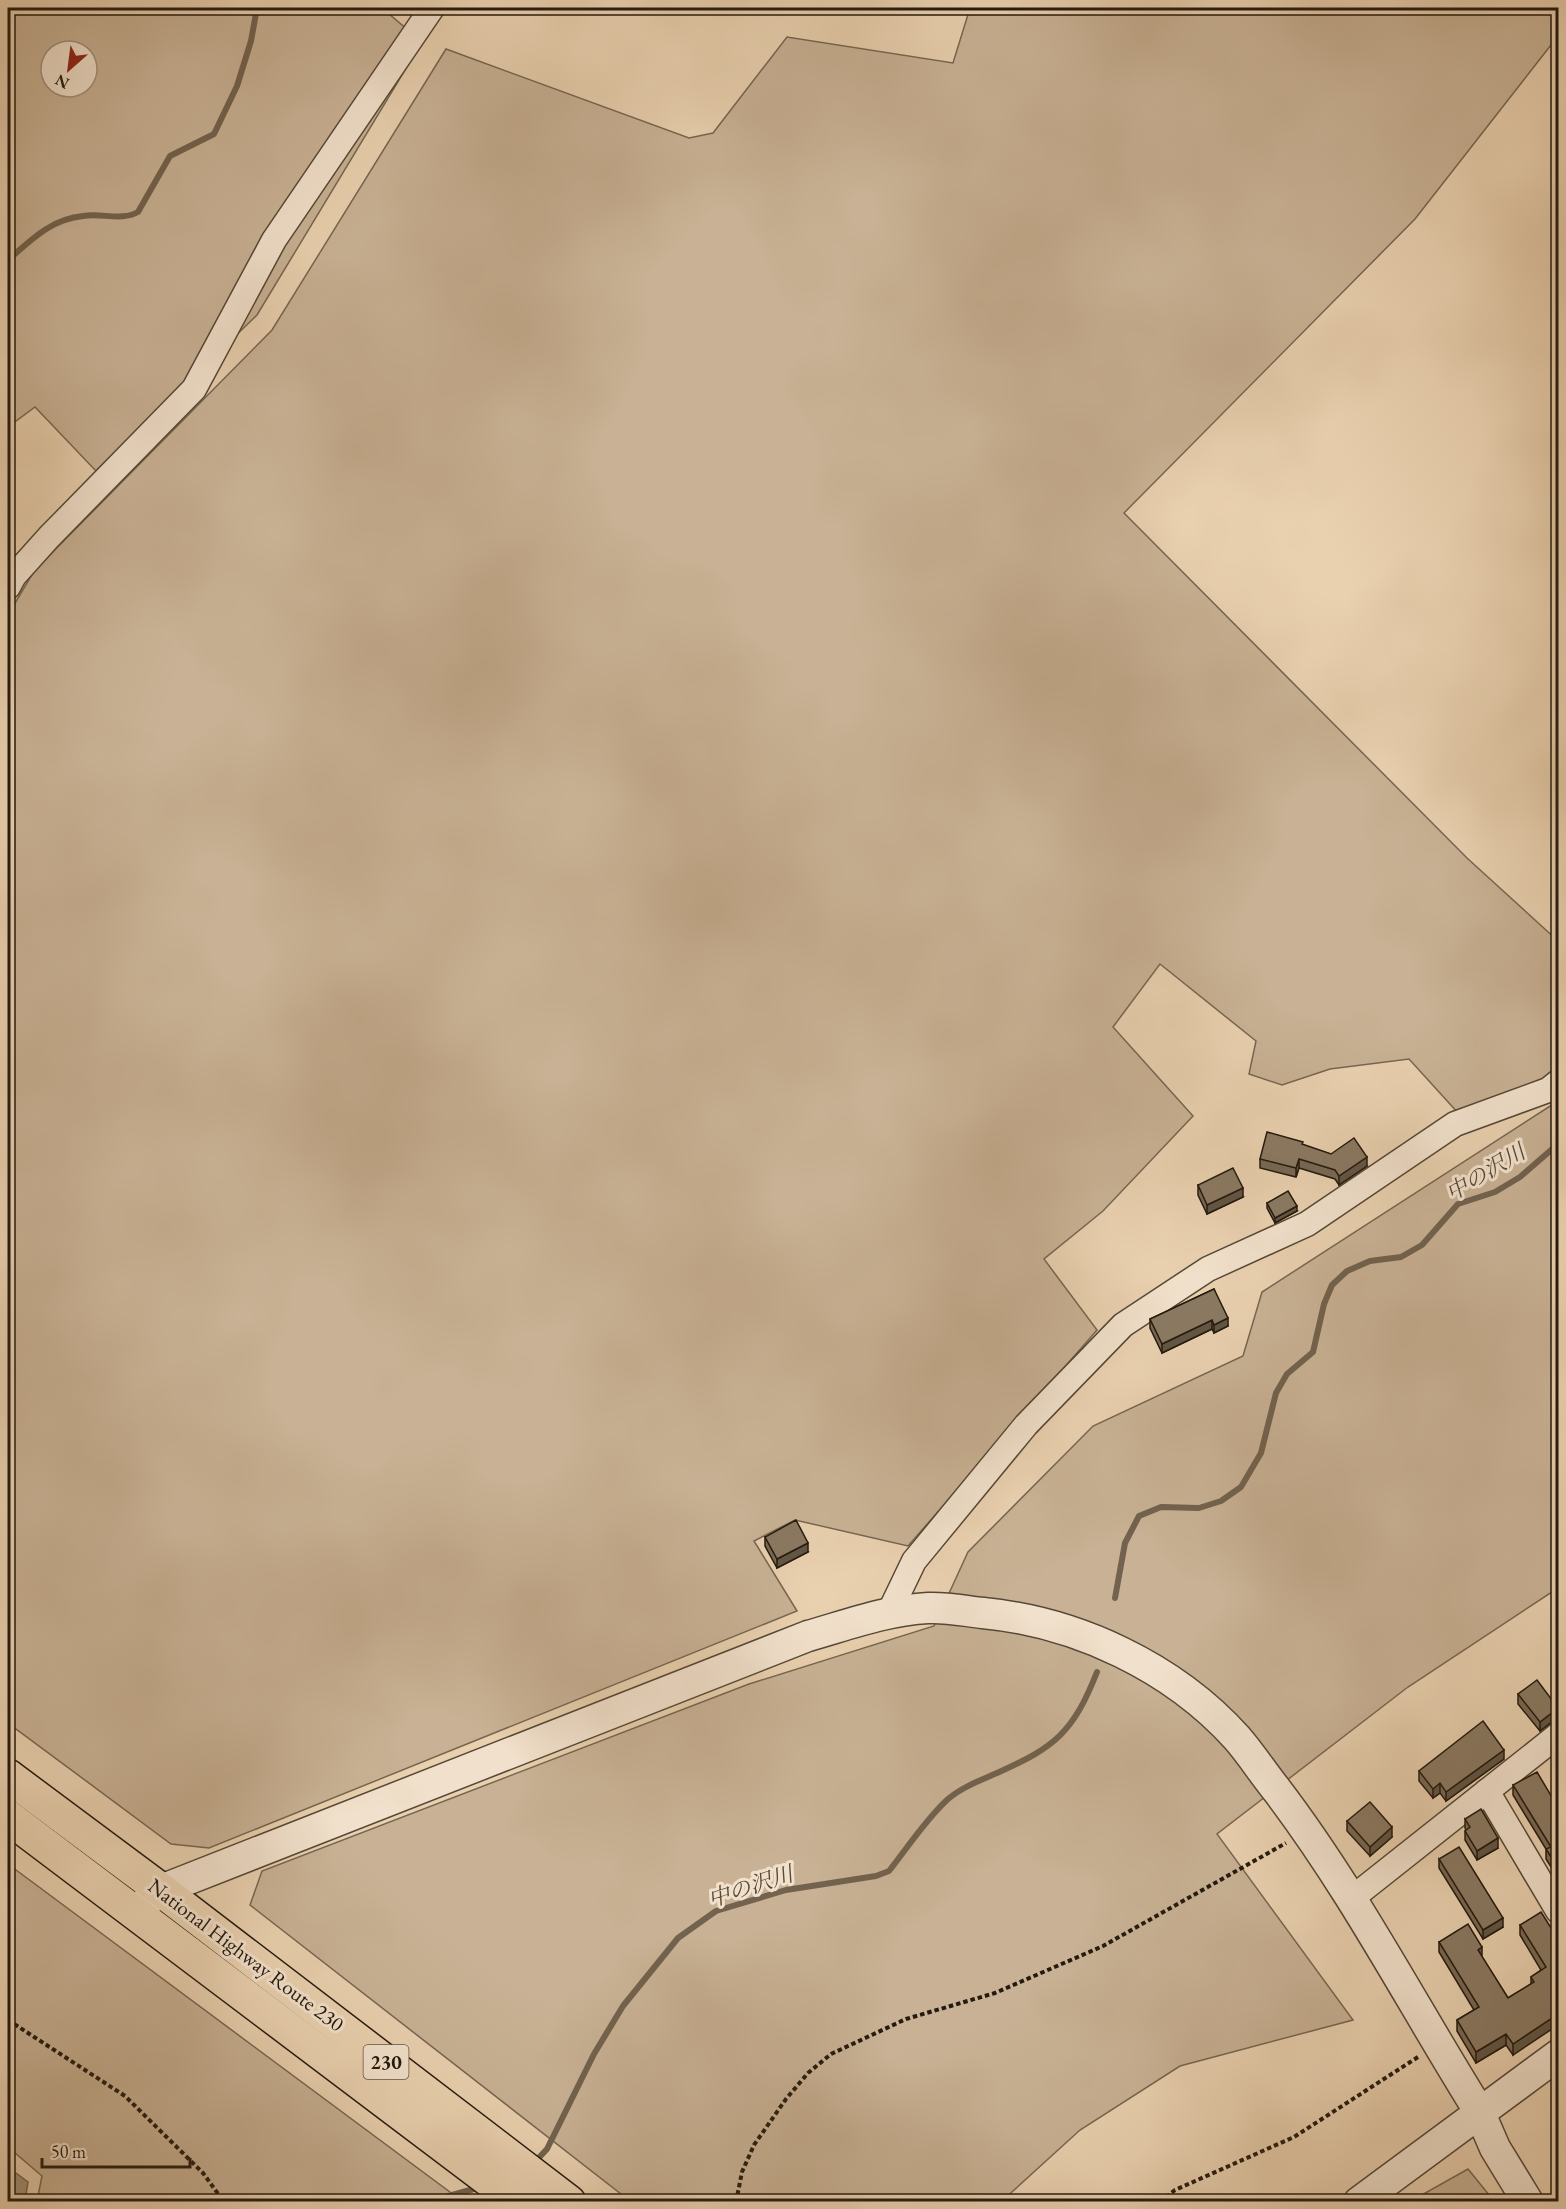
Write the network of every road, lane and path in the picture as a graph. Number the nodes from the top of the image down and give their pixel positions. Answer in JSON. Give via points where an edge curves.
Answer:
{"nodes":[{"id":1,"x":432,"y":8,"type":"edge"},
{"id":2,"x":8,"y":587,"type":"edge"},
{"id":3,"x":1558,"y":1082,"type":"edge"},
{"id":4,"x":889,"y":1613,"type":"junction"},
{"id":5,"x":1558,"y":1735,"type":"edge"},
{"id":6,"x":8,"y":1776,"type":"edge"},
{"id":7,"x":1487,"y":1791,"type":"junction"},
{"id":8,"x":8,"y":1816,"type":"edge"},
{"id":9,"x":1308,"y":1831,"type":"junction"},
{"id":10,"x":161,"y":1890,"type":"junction"},
{"id":11,"x":1351,"y":1899,"type":"junction"},
{"id":12,"x":134,"y":1911,"type":"junction"},
{"id":13,"x":1558,"y":1911,"type":"edge"},
{"id":14,"x":8,"y":2020,"type":"edge"},
{"id":15,"x":1437,"y":2044,"type":"junction"},
{"id":16,"x":1558,"y":2055,"type":"edge"},
{"id":17,"x":1479,"y":2111,"type":"junction"},
{"id":18,"x":224,"y":2202,"type":"edge"},
{"id":19,"x":518,"y":2202,"type":"edge"},
{"id":20,"x":569,"y":2202,"type":"edge"},
{"id":21,"x":736,"y":2202,"type":"edge"},
{"id":22,"x":1160,"y":2202,"type":"edge"},
{"id":23,"x":1359,"y":2202,"type":"edge"},
{"id":24,"x":1528,"y":2202,"type":"edge"}],
"edges":[{"from":1,"to":2,"type":"street","via":[[274,240],[194,389],[49,537]]},
{"from":3,"to":4,"type":"street","via":[[1548,1090],[1455,1124],[1307,1224],[1208,1269],[1123,1325],[1026,1425],[914,1562]]},
{"from":4,"to":9,"type":"street","via":[[930,1608],[1021,1616],[1082,1634],[1138,1660],[1191,1698],[1236,1738]]},
{"from":4,"to":10,"type":"street","via":[[808,1636]]},
{"from":5,"to":7,"type":"street"},
{"from":6,"to":10,"type":"highway","name":"National Highway Route 230","number":"230"},
{"from":7,"to":11,"type":"street"},
{"from":7,"to":13,"type":"street"},
{"from":8,"to":12,"type":"highway","name":"National Highway Route 230","number":"230"},
{"from":9,"to":11,"type":"street"},
{"from":9,"to":21,"type":"path","via":[[1103,1946],[995,1993],[906,2019],[831,2054],[786,2099],[754,2145],[742,2172]]},
{"from":10,"to":12,"type":"street"},
{"from":10,"to":20,"type":"highway","name":"National Highway Route 230","number":"230"},
{"from":11,"to":15,"type":"street"},
{"from":12,"to":19,"type":"highway","name":"National Highway Route 230","number":"230"},
{"from":14,"to":18,"type":"path","via":[[125,2096],[203,2173]]},
{"from":15,"to":17,"type":"street"},
{"from":15,"to":22,"type":"path","via":[[1294,2137],[1175,2190]]},
{"from":16,"to":17,"type":"street"},
{"from":17,"to":23,"type":"street"},
{"from":17,"to":24,"type":"street","via":[[1495,2148]]}]}
